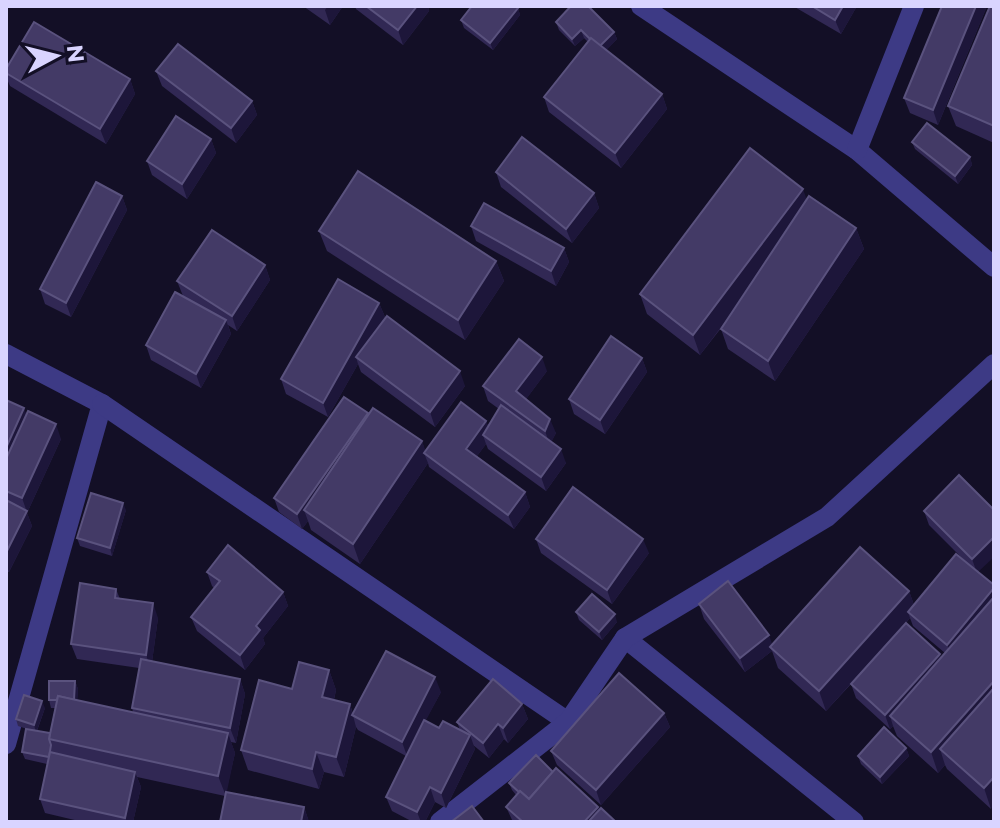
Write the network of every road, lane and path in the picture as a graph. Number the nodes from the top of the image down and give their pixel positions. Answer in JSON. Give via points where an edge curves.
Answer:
{"nodes":[{"id":1,"x":641,"y":6,"type":"edge"},
{"id":2,"x":914,"y":6,"type":"edge"},
{"id":3,"x":857,"y":150,"type":"junction"},
{"id":4,"x":994,"y":267,"type":"edge"},
{"id":5,"x":6,"y":354,"type":"edge"},
{"id":6,"x":994,"y":364,"type":"edge"},
{"id":7,"x":102,"y":404,"type":"junction"},
{"id":8,"x":625,"y":638,"type":"junction"},
{"id":9,"x":568,"y":722,"type":"junction"},
{"id":10,"x":6,"y":744,"type":"edge"},
{"id":11,"x":440,"y":822,"type":"edge"},
{"id":12,"x":854,"y":822,"type":"edge"}],
"edges":[{"from":1,"to":3,"type":"street"},
{"from":2,"to":3,"type":"street"},
{"from":3,"to":4,"type":"street"},
{"from":5,"to":7,"type":"street"},
{"from":6,"to":8,"type":"street","via":[[827,517]]},
{"from":7,"to":9,"type":"street"},
{"from":7,"to":10,"type":"street"},
{"from":8,"to":9,"type":"street"},
{"from":8,"to":12,"type":"street"},
{"from":9,"to":11,"type":"street"}]}
